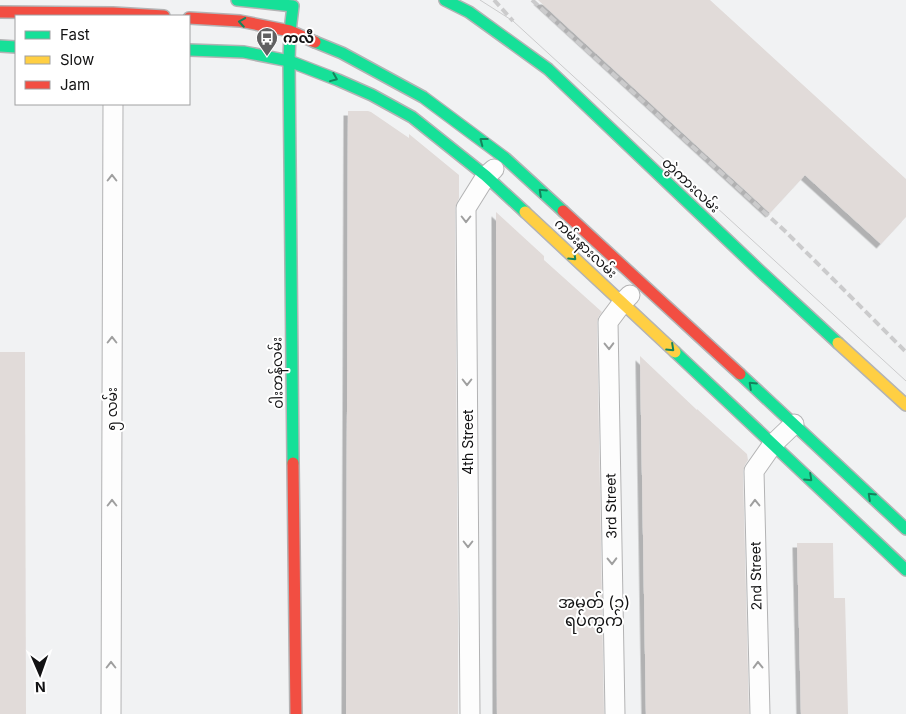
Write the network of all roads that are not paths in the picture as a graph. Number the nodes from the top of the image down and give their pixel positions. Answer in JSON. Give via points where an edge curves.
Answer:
{"nodes":[{"id":1,"x":238,"y":0,"type":"edge"},
{"id":2,"x":445,"y":0,"type":"edge"},
{"id":3,"x":0,"y":12,"type":"edge"},
{"id":4,"x":112,"y":15,"type":"edge"},
{"id":5,"x":190,"y":18,"type":"edge"},
{"id":6,"x":290,"y":31,"type":"junction"},
{"id":7,"x":0,"y":46,"type":"edge"},
{"id":8,"x":15,"y":47,"type":"edge"},
{"id":9,"x":190,"y":50,"type":"edge"},
{"id":10,"x":289,"y":61,"type":"junction"},
{"id":11,"x":112,"y":105,"type":"edge"},
{"id":12,"x":505,"y":158,"type":"junction"},
{"id":13,"x":486,"y":176,"type":"junction"},
{"id":14,"x":642,"y":283,"type":"junction"},
{"id":15,"x":623,"y":302,"type":"junction"},
{"id":16,"x":906,"y":405,"type":"edge"},
{"id":17,"x":794,"y":424,"type":"junction"},
{"id":18,"x":773,"y":444,"type":"junction"},
{"id":19,"x":906,"y":529,"type":"edge"},
{"id":20,"x":906,"y":570,"type":"edge"},
{"id":21,"x":111,"y":714,"type":"edge"},
{"id":22,"x":296,"y":714,"type":"edge"},
{"id":23,"x":470,"y":714,"type":"edge"},
{"id":24,"x":615,"y":714,"type":"edge"},
{"id":25,"x":760,"y":714,"type":"edge"}],
"edges":[{"from":1,"to":6,"type":"main road","name":"ဝါးတန်လမ်း","via":[[293,6]]},
{"from":2,"to":16,"type":"main road","name":"တွဲကားလမ်း","via":[[468,12],[548,69]]},
{"from":3,"to":4,"type":"main road"},
{"from":6,"to":5,"type":"main road","name":"ကမ်းနားလမ်း","one_way":true,"via":[[240,21]]},
{"from":6,"to":10,"type":"main road","name":"ဝါးတန်လမ်း"},
{"from":12,"to":6,"type":"main road","name":"ကမ်းနားလမ်း","one_way":true,"via":[[423,97],[342,53]]},
{"from":7,"to":8,"type":"main road"},
{"from":9,"to":10,"type":"main road","name":"ကမ်းနားလမ်း","via":[[244,52]]},
{"from":10,"to":13,"type":"main road","name":"ကမ်းနားလမ်း","one_way":true,"via":[[372,95],[412,117]]},
{"from":10,"to":22,"type":"main road","name":"ဝါးတန်လမ်း"},
{"from":21,"to":11,"type":"street","name":"၅ လမ်း","one_way":true},
{"from":12,"to":13,"type":"street","name":"4th Street"},
{"from":14,"to":12,"type":"main road","name":"ကမ်းနားလမ်း","one_way":true},
{"from":13,"to":15,"type":"main road","name":"ကမ်းနားလမ်း","one_way":true},
{"from":13,"to":23,"type":"street","name":"4th Street","one_way":true,"via":[[466,208]]},
{"from":14,"to":15,"type":"street","name":"3rd Street"},
{"from":17,"to":14,"type":"main road","name":"ကမ်းနားလမ်း","one_way":true},
{"from":15,"to":18,"type":"main road","name":"ကမ်းနားလမ်း","one_way":true},
{"from":15,"to":24,"type":"street","name":"3rd Street","one_way":true,"via":[[608,322]]},
{"from":17,"to":18,"type":"street","name":"2nd Street"},
{"from":19,"to":17,"type":"main road","name":"ကမ်းနားလမ်း","one_way":true},
{"from":18,"to":20,"type":"main road","name":"ကမ်းနားလမ်း","one_way":true},
{"from":25,"to":18,"type":"street","name":"2nd Street","one_way":true,"via":[[754,471]]}]}
